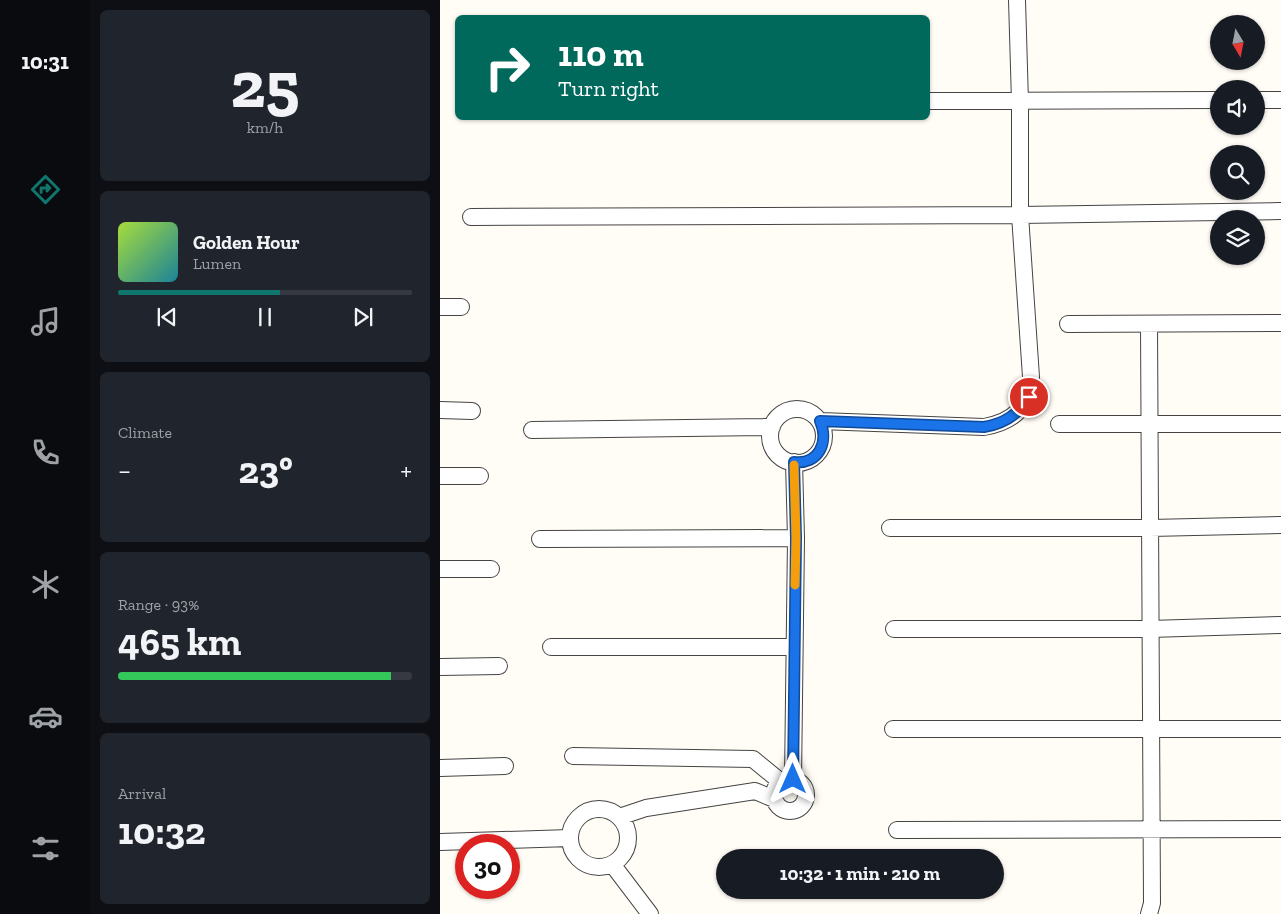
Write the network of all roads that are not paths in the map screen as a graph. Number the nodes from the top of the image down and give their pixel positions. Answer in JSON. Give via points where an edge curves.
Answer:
{"nodes":[{"id":1,"x":1017,"y":0,"type":"edge"},
{"id":2,"x":1210,"y":100,"type":"edge"},
{"id":3,"x":1265,"y":100,"type":"edge"},
{"id":4,"x":1281,"y":100,"type":"edge"},
{"id":5,"x":930,"y":101,"type":"edge"},
{"id":6,"x":1020,"y":102,"type":"junction"},
{"id":7,"x":1281,"y":211,"type":"edge"},
{"id":8,"x":1020,"y":215,"type":"junction"},
{"id":9,"x":471,"y":217,"type":"dead end"},
{"id":10,"x":440,"y":307,"type":"edge"},
{"id":11,"x":461,"y":308,"type":"dead end"},
{"id":12,"x":1068,"y":324,"type":"dead end"},
{"id":13,"x":1149,"y":324,"type":"junction"},
{"id":14,"x":1281,"y":324,"type":"edge"},
{"id":15,"x":440,"y":410,"type":"edge"},
{"id":16,"x":472,"y":411,"type":"dead end"},
{"id":17,"x":820,"y":421,"type":"junction"},
{"id":18,"x":1059,"y":424,"type":"dead end"},
{"id":19,"x":1281,"y":424,"type":"edge"},
{"id":20,"x":1150,"y":425,"type":"junction"},
{"id":21,"x":772,"y":427,"type":"junction"},
{"id":22,"x":532,"y":430,"type":"dead end"},
{"id":23,"x":794,"y":462,"type":"junction"},
{"id":24,"x":440,"y":476,"type":"edge"},
{"id":25,"x":480,"y":476,"type":"dead end"},
{"id":26,"x":1281,"y":525,"type":"edge"},
{"id":27,"x":890,"y":528,"type":"dead end"},
{"id":28,"x":1150,"y":528,"type":"junction"},
{"id":29,"x":796,"y":538,"type":"junction"},
{"id":30,"x":540,"y":539,"type":"dead end"},
{"id":31,"x":440,"y":569,"type":"edge"},
{"id":32,"x":491,"y":569,"type":"dead end"},
{"id":33,"x":1281,"y":625,"type":"edge"},
{"id":34,"x":1150,"y":628,"type":"junction"},
{"id":35,"x":894,"y":629,"type":"dead end"},
{"id":36,"x":551,"y":647,"type":"dead end"},
{"id":37,"x":794,"y":647,"type":"junction"},
{"id":38,"x":499,"y":666,"type":"dead end"},
{"id":39,"x":440,"y":667,"type":"edge"},
{"id":40,"x":893,"y":729,"type":"dead end"},
{"id":41,"x":1151,"y":729,"type":"junction"},
{"id":42,"x":1281,"y":729,"type":"edge"},
{"id":43,"x":572,"y":756,"type":"dead end"},
{"id":44,"x":505,"y":766,"type":"dead end"},
{"id":45,"x":440,"y":768,"type":"edge"},
{"id":46,"x":787,"y":780,"type":"junction"},
{"id":47,"x":774,"y":799,"type":"junction"},
{"id":48,"x":619,"y":817,"type":"junction"},
{"id":49,"x":1281,"y":829,"type":"edge"},
{"id":50,"x":897,"y":830,"type":"dead end"},
{"id":51,"x":1151,"y":830,"type":"junction"},
{"id":52,"x":570,"y":838,"type":"junction"},
{"id":53,"x":440,"y":842,"type":"edge"},
{"id":54,"x":612,"y":864,"type":"junction"},
{"id":55,"x":650,"y":914,"type":"edge"},
{"id":56,"x":1149,"y":914,"type":"edge"}],
"edges":[{"from":1,"to":6,"type":"street"},
{"from":2,"to":6,"type":"street"},
{"from":3,"to":4,"type":"street"},
{"from":5,"to":6,"type":"street"},
{"from":6,"to":8,"type":"street"},
{"from":7,"to":8,"type":"street"},
{"from":8,"to":9,"type":"street"},
{"from":8,"to":17,"type":"street","via":[[1031,377],[1029,397],[1019,411],[996,425],[984,427]]},
{"from":10,"to":11,"type":"street"},
{"from":12,"to":13,"type":"street"},
{"from":13,"to":14,"type":"street"},
{"from":13,"to":20,"type":"street"},
{"from":15,"to":16,"type":"street"},
{"from":17,"to":21,"type":"street","via":[[807,410],[789,410],[781,414]]},
{"from":17,"to":23,"type":"street","via":[[824,437],[818,452],[804,462]]},
{"from":18,"to":20,"type":"street"},
{"from":19,"to":20,"type":"street"},
{"from":20,"to":28,"type":"street"},
{"from":21,"to":22,"type":"street"},
{"from":21,"to":23,"type":"street","via":[[770,439],[773,448],[778,455]]},
{"from":23,"to":29,"type":"street"},
{"from":24,"to":25,"type":"street"},
{"from":26,"to":28,"type":"street"},
{"from":27,"to":28,"type":"street"},
{"from":28,"to":34,"type":"street"},
{"from":29,"to":30,"type":"street"},
{"from":29,"to":37,"type":"street"},
{"from":31,"to":32,"type":"street"},
{"from":33,"to":34,"type":"street"},
{"from":34,"to":35,"type":"street"},
{"from":34,"to":41,"type":"street"},
{"from":36,"to":37,"type":"street"},
{"from":37,"to":46,"type":"street"},
{"from":38,"to":39,"type":"street"},
{"from":40,"to":41,"type":"street"},
{"from":41,"to":42,"type":"street"},
{"from":41,"to":51,"type":"street"},
{"from":43,"to":46,"type":"street","via":[[753,759]]},
{"from":44,"to":45,"type":"street"},
{"from":46,"to":47,"type":"street","via":[[776,786]]},
{"from":46,"to":47,"type":"street","via":[[799,781],[807,792],[800,809],[781,809]]},
{"from":47,"to":48,"type":"street","via":[[755,791],[646,808]]},
{"from":48,"to":52,"type":"street","via":[[603,810],[584,813],[574,824]]},
{"from":48,"to":54,"type":"street","via":[[628,833],[628,842],[625,851]]},
{"from":49,"to":51,"type":"street"},
{"from":50,"to":51,"type":"street"},
{"from":51,"to":56,"type":"street","via":[[1152,904]]},
{"from":52,"to":53,"type":"street"},
{"from":52,"to":54,"type":"street","via":[[574,852],[584,863],[594,867]]},
{"from":54,"to":55,"type":"street"}]}
